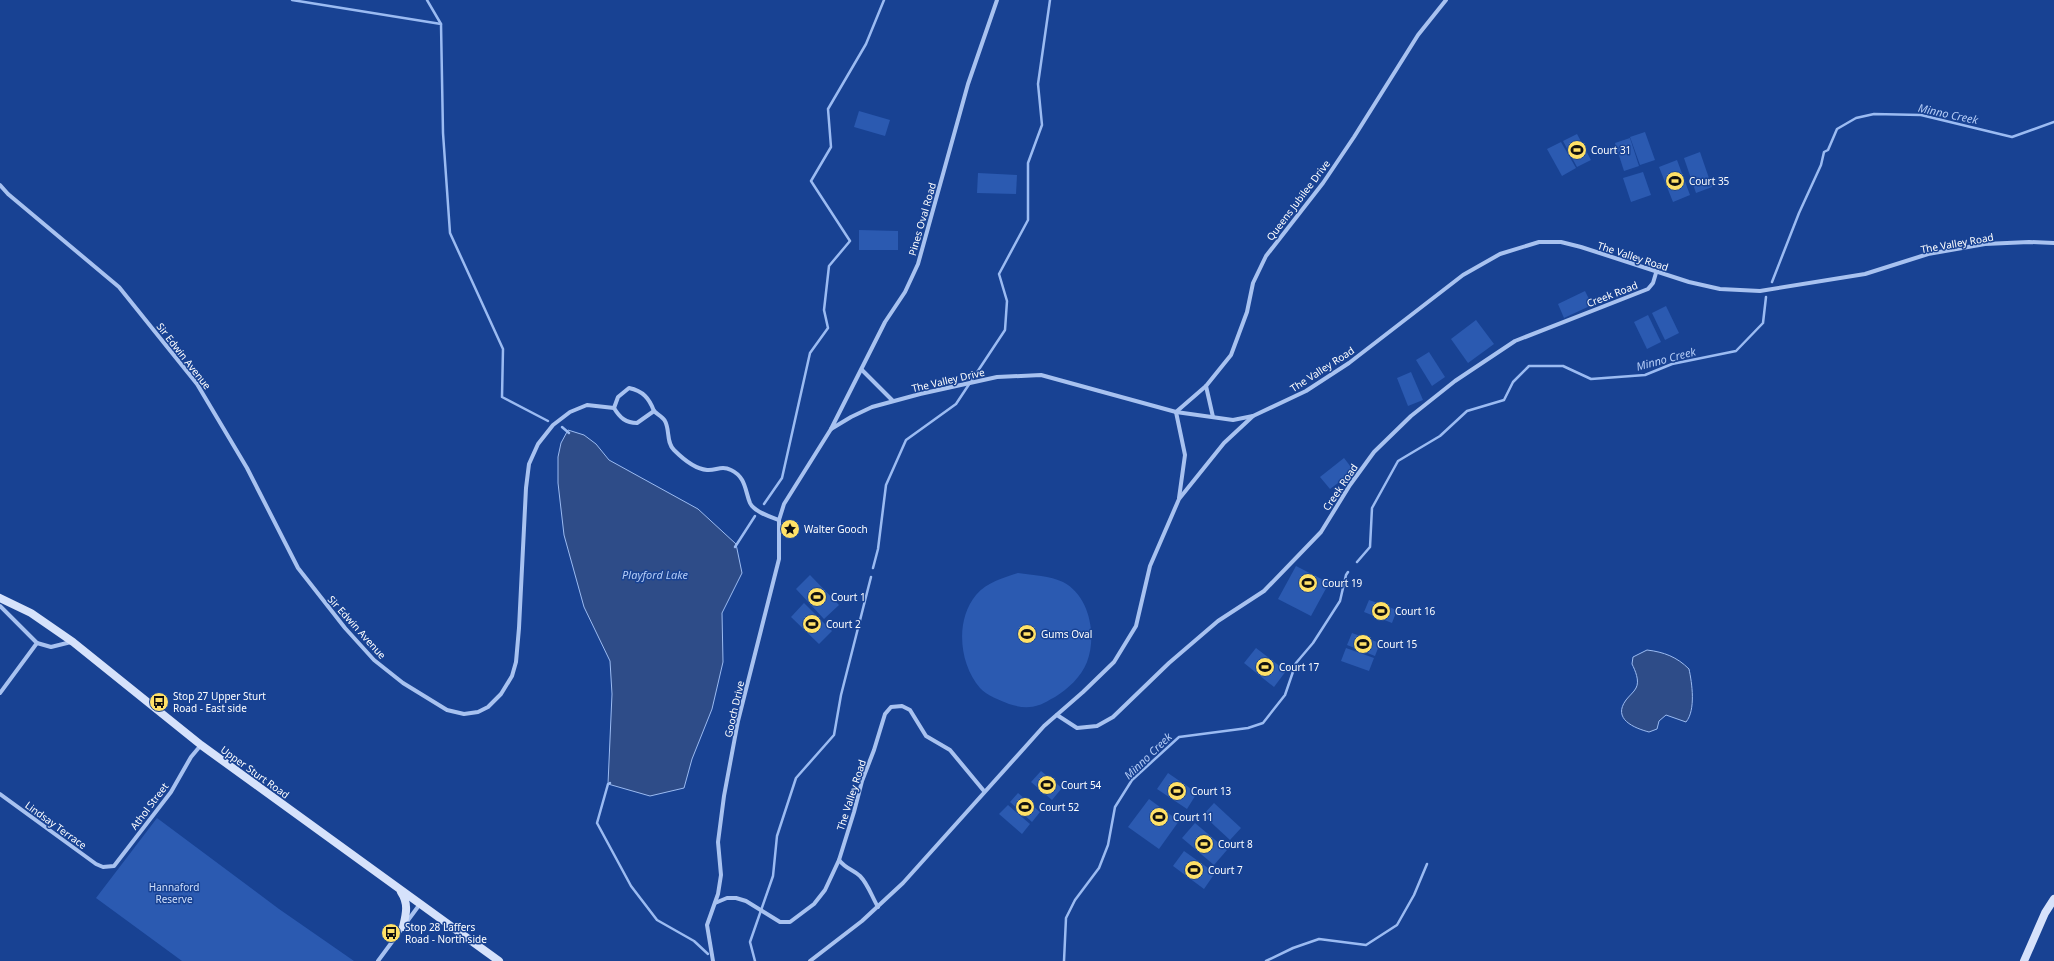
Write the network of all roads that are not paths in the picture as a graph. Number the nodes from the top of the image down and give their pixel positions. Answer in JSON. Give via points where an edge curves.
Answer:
{"nodes":[{"id":1,"x":997,"y":0,"type":"edge"},
{"id":2,"x":1446,"y":0,"type":"edge"},
{"id":3,"x":0,"y":185,"type":"edge"},
{"id":4,"x":2054,"y":243,"type":"edge"},
{"id":5,"x":1656,"y":273,"type":"junction"},
{"id":6,"x":862,"y":370,"type":"junction"},
{"id":7,"x":1206,"y":386,"type":"junction"},
{"id":8,"x":893,"y":401,"type":"junction"},
{"id":9,"x":614,"y":408,"type":"junction"},
{"id":10,"x":654,"y":411,"type":"junction"},
{"id":11,"x":1176,"y":412,"type":"junction"},
{"id":12,"x":1253,"y":416,"type":"junction"},
{"id":13,"x":1213,"y":417,"type":"junction"},
{"id":14,"x":831,"y":429,"type":"junction"},
{"id":15,"x":1179,"y":499,"type":"junction"},
{"id":16,"x":779,"y":520,"type":"junction"},
{"id":17,"x":0,"y":598,"type":"edge"},
{"id":18,"x":0,"y":606,"type":"edge"},
{"id":19,"x":73,"y":642,"type":"junction"},
{"id":20,"x":37,"y":643,"type":"junction"},
{"id":21,"x":0,"y":693,"type":"edge"},
{"id":22,"x":1057,"y":715,"type":"junction"},
{"id":23,"x":201,"y":745,"type":"junction"},
{"id":24,"x":984,"y":791,"type":"junction"},
{"id":25,"x":0,"y":794,"type":"edge"},
{"id":26,"x":839,"y":860,"type":"junction"},
{"id":27,"x":103,"y":867,"type":"joint"},
{"id":28,"x":398,"y":888,"type":"junction"},
{"id":29,"x":2054,"y":899,"type":"edge"},
{"id":30,"x":715,"y":902,"type":"junction"},
{"id":31,"x":420,"y":904,"type":"junction"},
{"id":32,"x":878,"y":907,"type":"junction"},
{"id":33,"x":403,"y":927,"type":"junction"},
{"id":34,"x":378,"y":961,"type":"edge"},
{"id":35,"x":499,"y":961,"type":"edge"},
{"id":36,"x":713,"y":961,"type":"edge"},
{"id":37,"x":810,"y":961,"type":"edge"},
{"id":38,"x":2024,"y":961,"type":"edge"}],
"edges":[{"from":1,"to":6,"type":"street","name":"Pines Oval Road","via":[[968,84],[918,264],[905,292],[885,322]]},
{"from":2,"to":7,"type":"street","name":"Queens Jubilee Drive","via":[[1414,41],[1323,183],[1266,256],[1253,283],[1231,355]]},
{"from":3,"to":9,"type":"street","name":"Sir Edwin Avenue","via":[[119,287],[197,384],[247,468],[298,568],[345,628],[374,660],[403,683],[447,710],[464,714],[488,707],[501,694],[512,676],[519,628],[526,488],[529,464],[538,444],[553,425],[570,412],[588,405]]},
{"from":4,"to":5,"type":"street","name":"The Valley Road","via":[[1985,244],[1928,254],[1865,274],[1760,291],[1720,289]]},
{"from":5,"to":12,"type":"street","name":"The Valley Road","via":[[1561,242],[1539,242],[1500,254],[1463,275],[1349,363],[1306,391]]},
{"from":5,"to":22,"type":"street","name":"Creek Road","via":[[1648,289],[1516,341],[1455,381],[1411,416],[1374,452],[1321,532],[1264,591],[1218,621],[1169,663],[1113,717],[1097,726],[1077,728]]},
{"from":6,"to":8,"type":"street"},
{"from":6,"to":14,"type":"street","name":"Pines Oval Road"},
{"from":7,"to":11,"type":"street","name":"Queens Jubilee Drive"},
{"from":7,"to":13,"type":"street"},
{"from":8,"to":11,"type":"street","name":"The Valley Drive","via":[[997,377],[1041,374]]},
{"from":8,"to":14,"type":"street","name":"The Valley Drive","via":[[872,407]]},
{"from":9,"to":10,"type":"street","via":[[628,423],[637,424]]},
{"from":9,"to":10,"type":"street","via":[[618,397],[629,388],[639,390],[646,396]]},
{"from":10,"to":16,"type":"street","via":[[664,420],[673,449],[687,462],[708,470],[719,467],[731,470],[746,486],[750,503],[754,508]]},
{"from":11,"to":13,"type":"street","name":"The Valley Road"},
{"from":11,"to":15,"type":"street","name":"The Valley Road","via":[[1185,456]]},
{"from":12,"to":13,"type":"street","name":"The Valley Road","via":[[1233,420]]},
{"from":12,"to":15,"type":"street","name":"The Valley Road","via":[[1224,443]]},
{"from":14,"to":16,"type":"street","name":"The Valley Drive","via":[[784,504]]},
{"from":15,"to":22,"type":"street","name":"The Valley Road","via":[[1150,566],[1136,626],[1114,662]]},
{"from":16,"to":30,"type":"street","name":"Gooch Drive","via":[[779,559],[738,721],[724,796],[718,842],[721,875]]},
{"from":17,"to":19,"type":"main road","name":"Upper Sturt Road","via":[[31,613]]},
{"from":18,"to":20,"type":"street"},
{"from":19,"to":20,"type":"street","via":[[52,647]]},
{"from":19,"to":23,"type":"main road","name":"Upper Sturt Road"},
{"from":20,"to":21,"type":"street"},
{"from":22,"to":24,"type":"street","name":"The Valley Road"},
{"from":23,"to":27,"type":"street","name":"Athol Street","via":[[171,792],[114,866]]},
{"from":23,"to":28,"type":"main road","name":"Upper Sturt Road"},
{"from":24,"to":26,"type":"street","name":"The Valley Road","via":[[950,750],[926,736],[910,710],[902,706],[891,707],[885,714],[862,781]]},
{"from":24,"to":32,"type":"street","name":"The Valley Road","via":[[903,883]]},
{"from":25,"to":27,"type":"street","name":"Lindsay Terrace"},
{"from":26,"to":30,"type":"street","name":"The Valley Road","via":[[825,890],[814,904],[790,922],[780,922],[746,901],[736,898]]},
{"from":26,"to":32,"type":"street","via":[[863,880]]},
{"from":28,"to":31,"type":"main road","name":"Upper Sturt Road"},
{"from":28,"to":33,"type":"main road","via":[[405,898],[407,910]]},
{"from":29,"to":38,"type":"main road","via":[[2045,913]]},
{"from":30,"to":36,"type":"street","name":"Gooch Drive","via":[[707,925]]},
{"from":31,"to":33,"type":"street"},
{"from":31,"to":35,"type":"main road","name":"Upper Sturt Road"},
{"from":32,"to":37,"type":"street","name":"The Valley Road"},
{"from":33,"to":34,"type":"street"}]}
